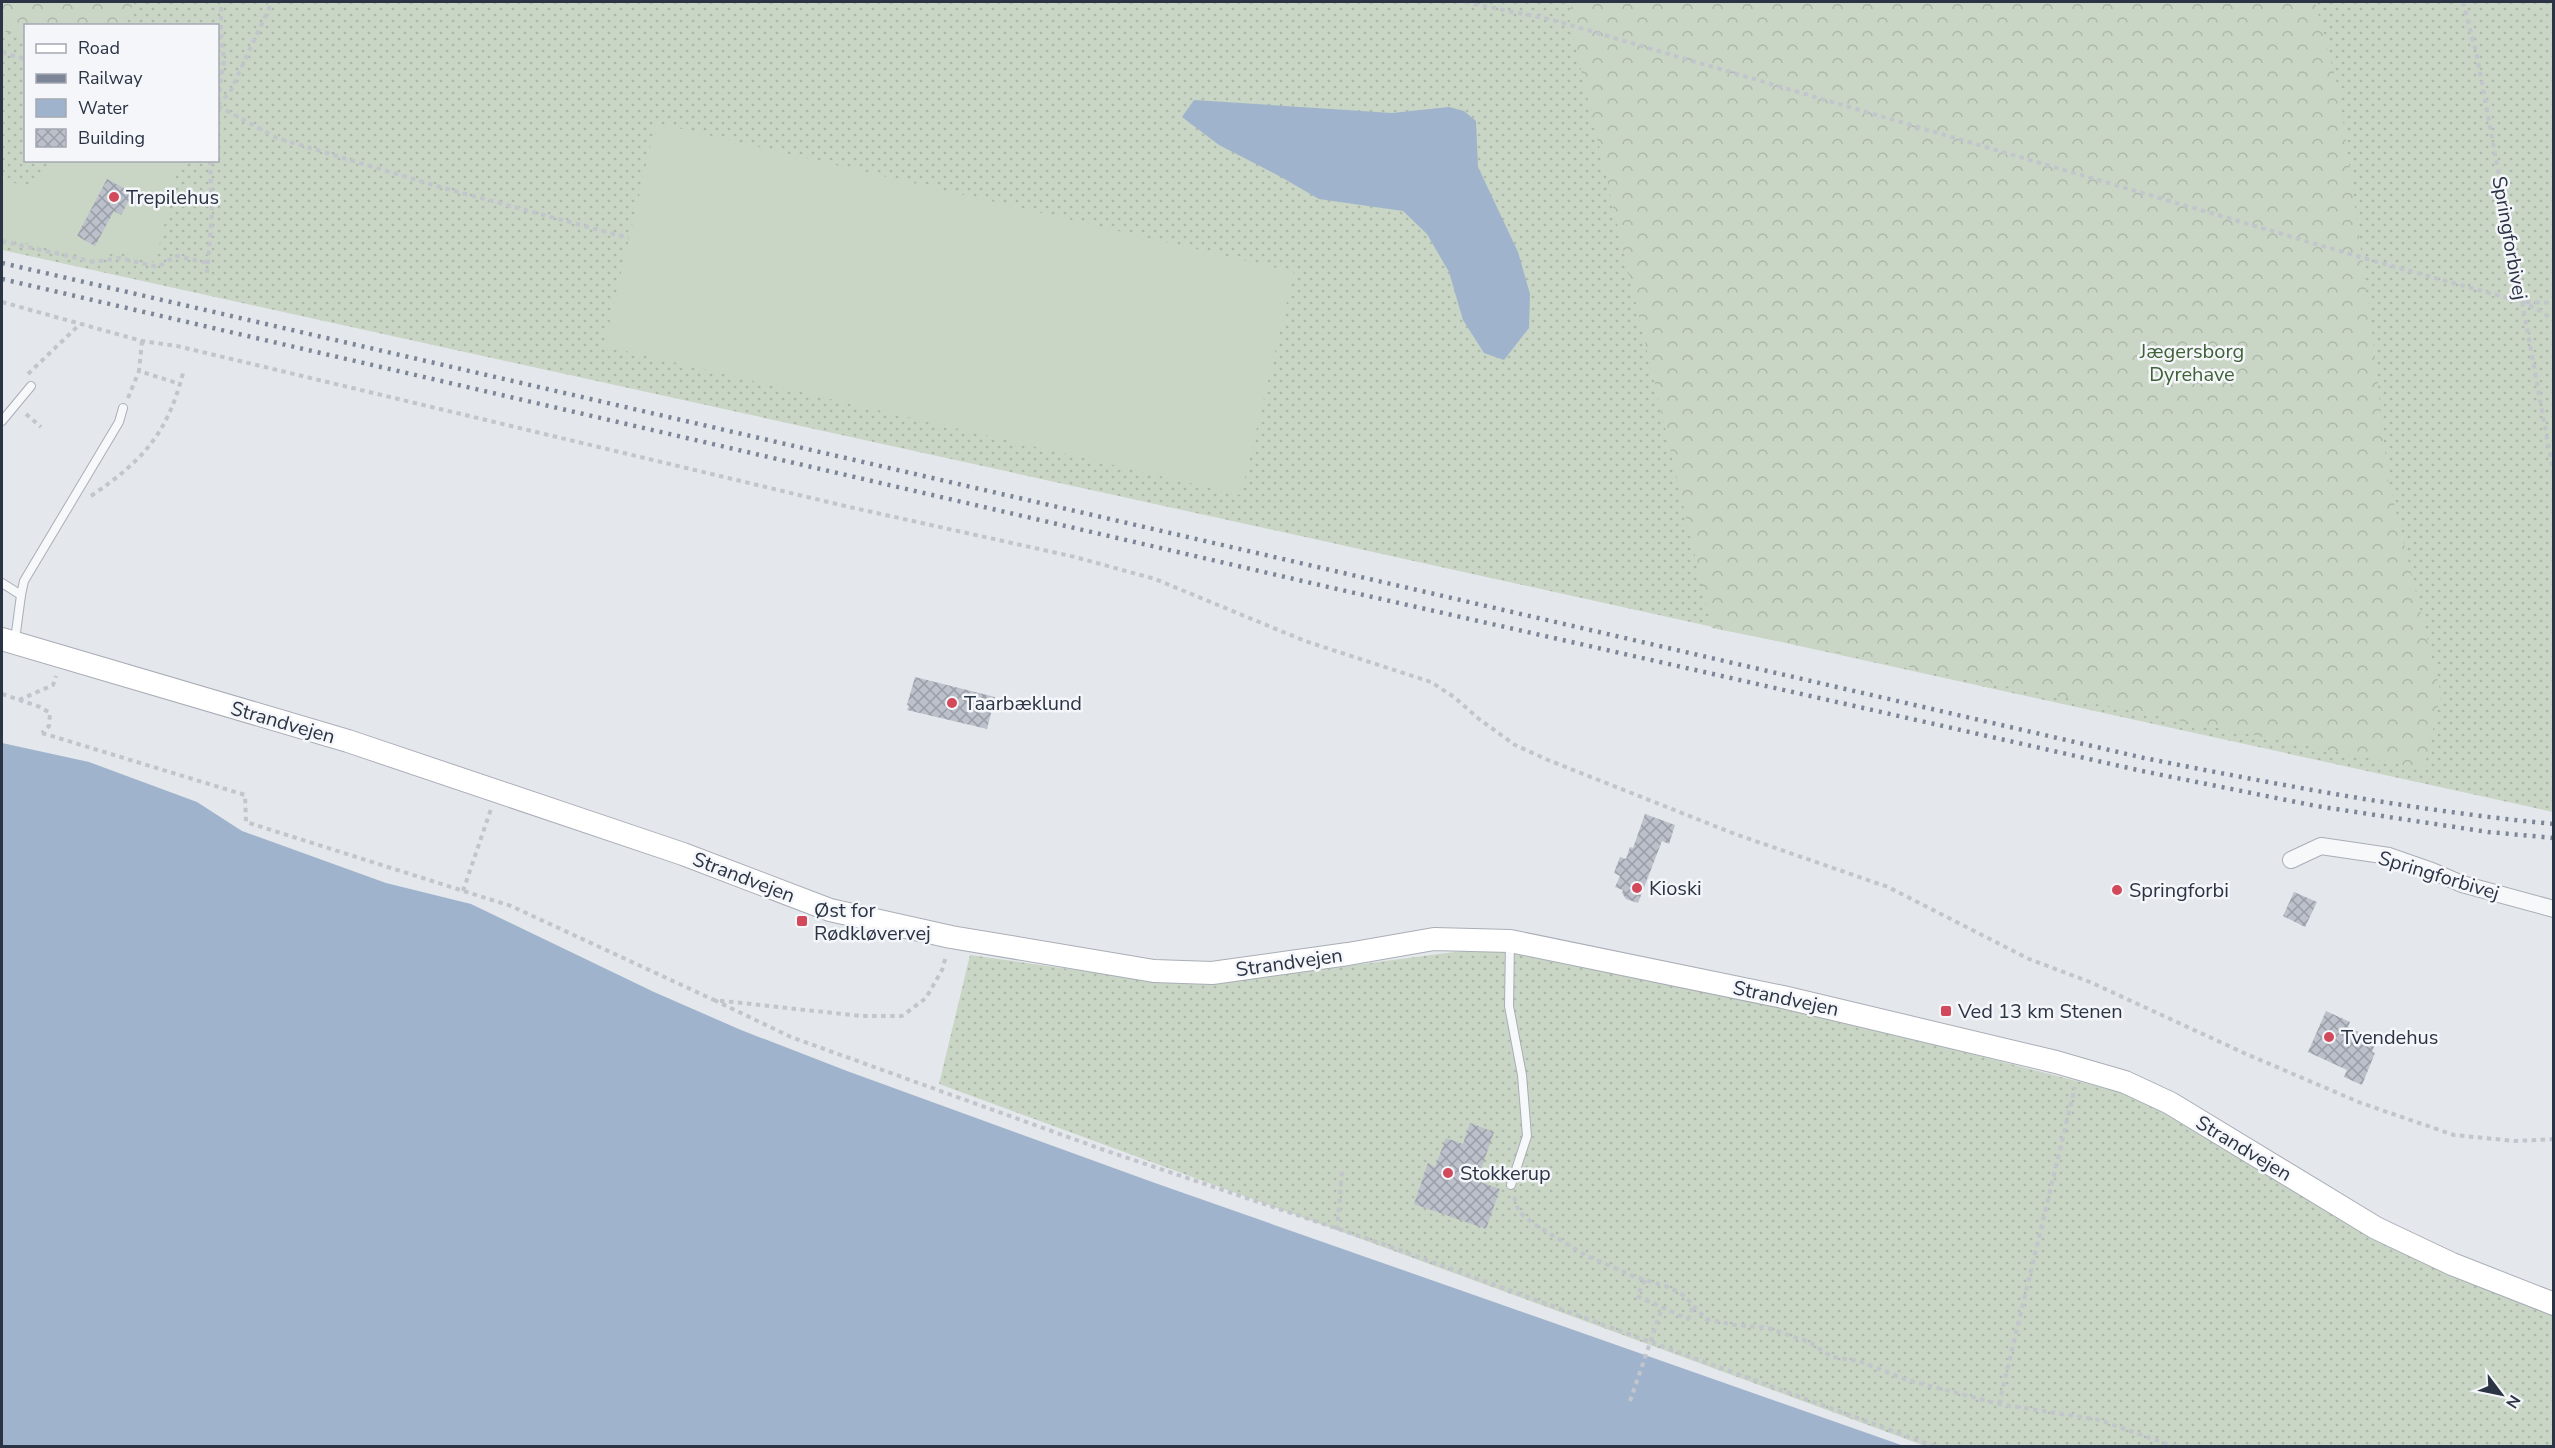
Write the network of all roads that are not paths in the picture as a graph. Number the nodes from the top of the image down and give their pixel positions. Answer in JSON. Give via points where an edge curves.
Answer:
{"nodes":[{"id":1,"x":31,"y":387,"type":"dead end"},
{"id":2,"x":123,"y":408,"type":"road end"},
{"id":3,"x":2,"y":421,"type":"edge"},
{"id":4,"x":2,"y":583,"type":"edge"},
{"id":5,"x":21,"y":595,"type":"junction"},
{"id":6,"x":8,"y":641,"type":"edge"},
{"id":7,"x":2291,"y":860,"type":"dead end"},
{"id":8,"x":2553,"y":909,"type":"edge"},
{"id":9,"x":1510,"y":941,"type":"junction"},
{"id":10,"x":1511,"y":1185,"type":"road end"},
{"id":11,"x":2553,"y":1304,"type":"edge"}],
"edges":[{"from":1,"to":3,"type":"lane"},
{"from":2,"to":5,"type":"lane","via":[[119,422],[24,581]]},
{"from":4,"to":5,"type":"lane"},
{"from":5,"to":6,"type":"lane"},
{"from":6,"to":9,"type":"main road","name":"Strandvejen","via":[[348,741],[683,854],[830,910],[951,937],[1154,971],[1212,973],[1434,939]]},
{"from":7,"to":8,"type":"street","name":"Springforbivej","via":[[2321,846],[2389,856],[2462,884]]},
{"from":9,"to":10,"type":"lane","via":[[1509,1006],[1522,1075],[1527,1136]]},
{"from":9,"to":11,"type":"main road","name":"Strandvejen","via":[[1940,1032],[2125,1082],[2170,1104],[2376,1228],[2452,1264]]}]}
